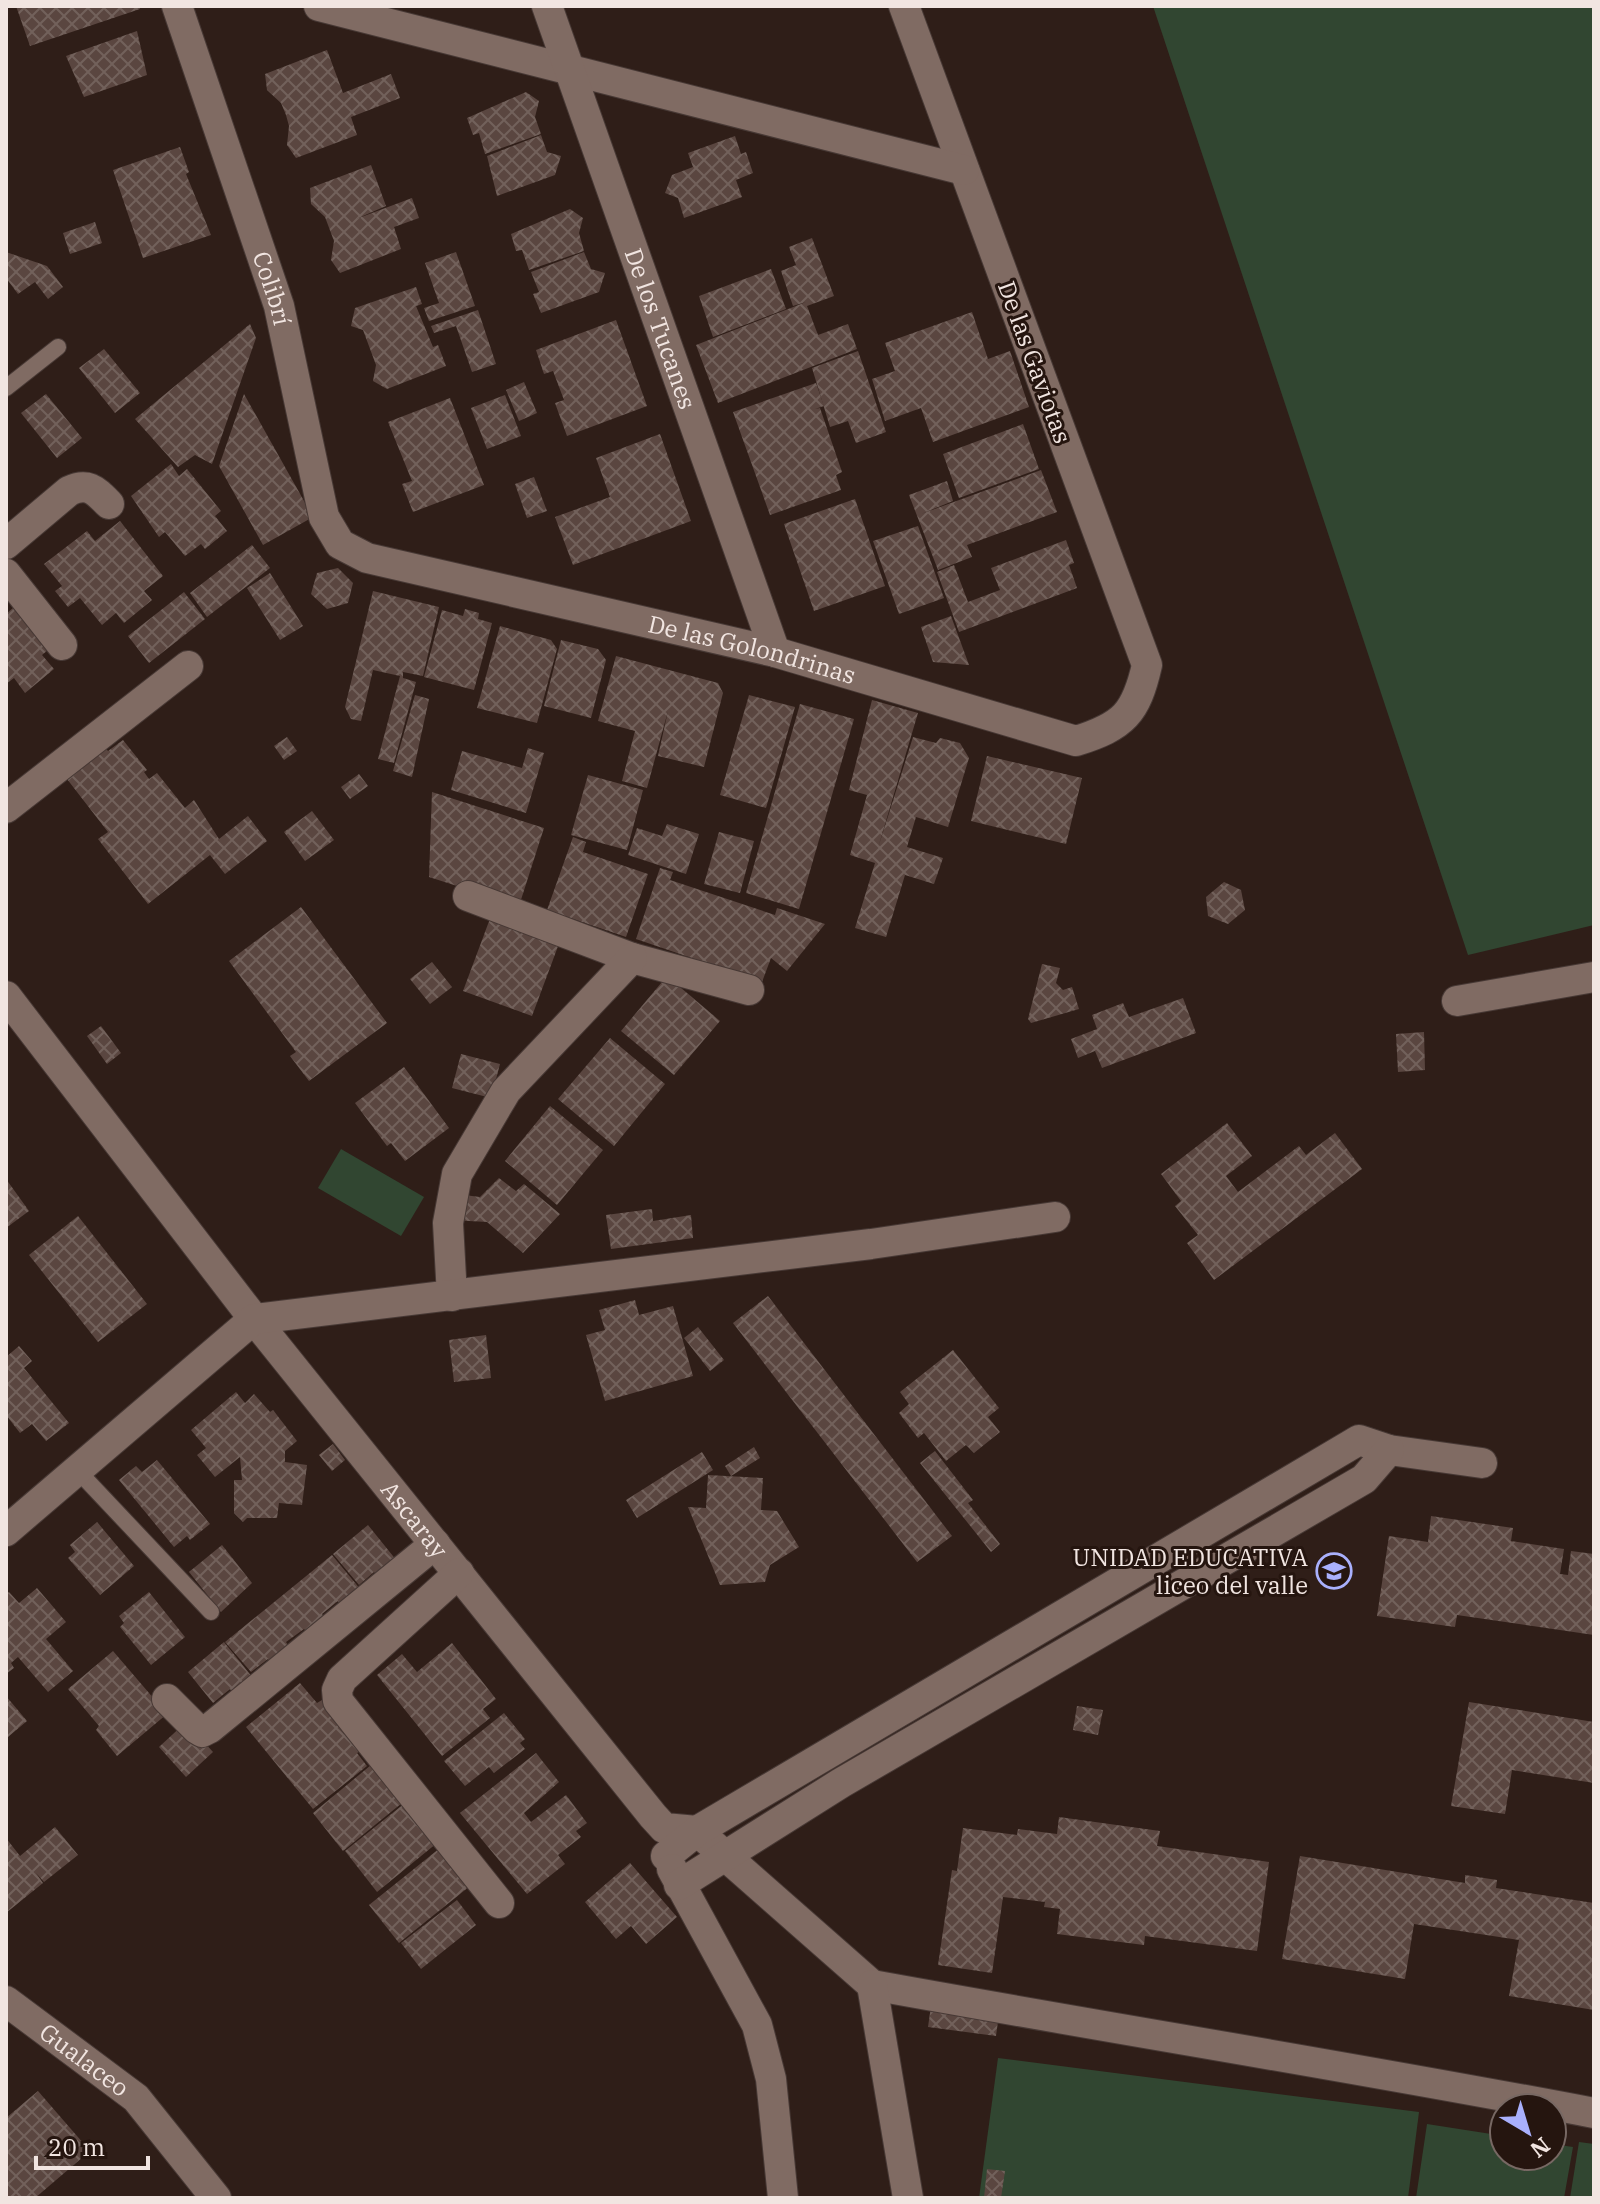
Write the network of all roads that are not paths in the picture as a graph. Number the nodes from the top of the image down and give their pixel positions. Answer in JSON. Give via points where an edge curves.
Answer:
{"nodes":[{"id":1,"x":177,"y":6,"type":"edge"},
{"id":2,"x":319,"y":6,"type":"edge"},
{"id":3,"x":547,"y":6,"type":"edge"},
{"id":4,"x":904,"y":6,"type":"edge"},
{"id":5,"x":571,"y":68,"type":"junction"},
{"id":6,"x":964,"y":170,"type":"junction"},
{"id":7,"x":58,"y":347,"type":"dead end"},
{"id":8,"x":6,"y":388,"type":"edge"},
{"id":9,"x":109,"y":504,"type":"dead end"},
{"id":10,"x":6,"y":544,"type":"edge"},
{"id":11,"x":367,"y":558,"type":"joint"},
{"id":12,"x":6,"y":574,"type":"edge"},
{"id":13,"x":62,"y":645,"type":"dead end"},
{"id":14,"x":775,"y":652,"type":"junction"},
{"id":15,"x":188,"y":666,"type":"dead end"},
{"id":16,"x":1126,"y":717,"type":"joint"},
{"id":17,"x":6,"y":808,"type":"edge"},
{"id":18,"x":468,"y":896,"type":"dead end"},
{"id":19,"x":632,"y":958,"type":"junction"},
{"id":20,"x":1594,"y":977,"type":"edge"},
{"id":21,"x":749,"y":990,"type":"dead end"},
{"id":22,"x":6,"y":996,"type":"edge"},
{"id":23,"x":1457,"y":1001,"type":"dead end"},
{"id":24,"x":1055,"y":1217,"type":"dead end"},
{"id":25,"x":452,"y":1296,"type":"junction"},
{"id":26,"x":254,"y":1319,"type":"junction"},
{"id":27,"x":1389,"y":1450,"type":"junction"},
{"id":28,"x":1482,"y":1463,"type":"dead end"},
{"id":29,"x":78,"y":1471,"type":"junction"},
{"id":30,"x":6,"y":1531,"type":"edge"},
{"id":31,"x":435,"y":1544,"type":"junction"},
{"id":32,"x":459,"y":1573,"type":"junction"},
{"id":33,"x":211,"y":1612,"type":"dead end"},
{"id":34,"x":167,"y":1699,"type":"dead end"},
{"id":35,"x":697,"y":1831,"type":"junction"},
{"id":36,"x":665,"y":1842,"type":"junction"},
{"id":37,"x":723,"y":1857,"type":"junction"},
{"id":38,"x":679,"y":1885,"type":"junction"},
{"id":39,"x":499,"y":1903,"type":"dead end"},
{"id":40,"x":872,"y":1985,"type":"junction"},
{"id":41,"x":6,"y":2001,"type":"edge"},
{"id":42,"x":1594,"y":2113,"type":"edge"},
{"id":43,"x":216,"y":2198,"type":"edge"},
{"id":44,"x":783,"y":2198,"type":"edge"},
{"id":45,"x":908,"y":2198,"type":"edge"}],
"edges":[{"from":1,"to":11,"type":"street","name":"Colibrí","via":[[279,306],[324,517],[340,544]]},
{"from":2,"to":5,"type":"street"},
{"from":3,"to":5,"type":"street","name":"De los Tucanes"},
{"from":4,"to":6,"type":"street","name":"De las Gaviotas"},
{"from":5,"to":6,"type":"street"},
{"from":5,"to":14,"type":"street","name":"De los Tucanes"},
{"from":6,"to":16,"type":"street","name":"De las Gaviotas","via":[[1147,665],[1139,700]]},
{"from":7,"to":8,"type":"lane"},
{"from":9,"to":10,"type":"street","via":[[82,485]]},
{"from":11,"to":14,"type":"street","name":"De las Golondrinas"},
{"from":12,"to":13,"type":"street"},
{"from":14,"to":16,"type":"street","name":"De las Golondrinas","via":[[1076,741],[1106,732]]},
{"from":15,"to":17,"type":"street"},
{"from":18,"to":19,"type":"street"},
{"from":19,"to":21,"type":"street"},
{"from":19,"to":25,"type":"street","via":[[506,1091],[457,1174],[448,1223]]},
{"from":20,"to":23,"type":"street"},
{"from":22,"to":26,"type":"street","name":"Ascaray"},
{"from":24,"to":25,"type":"street"},
{"from":25,"to":26,"type":"street"},
{"from":26,"to":29,"type":"street"},
{"from":26,"to":31,"type":"street","name":"Ascaray"},
{"from":27,"to":28,"type":"street"},
{"from":27,"to":35,"type":"street","via":[[1359,1440]]},
{"from":27,"to":37,"type":"street","via":[[1364,1479]]},
{"from":29,"to":30,"type":"street"},
{"from":29,"to":33,"type":"lane"},
{"from":31,"to":32,"type":"street","name":"Ascaray"},
{"from":31,"to":34,"type":"street","via":[[210,1728],[197,1729]]},
{"from":32,"to":36,"type":"street","name":"Ascaray"},
{"from":32,"to":39,"type":"street","via":[[342,1679],[338,1701]]},
{"from":35,"to":36,"type":"street"},
{"from":35,"to":37,"type":"street"},
{"from":36,"to":38,"type":"street","name":"Ascaray"},
{"from":37,"to":38,"type":"street"},
{"from":37,"to":40,"type":"street"},
{"from":38,"to":44,"type":"street","name":"Ascaray","via":[[757,2025],[771,2079]]},
{"from":40,"to":42,"type":"street","via":[[1318,2060]]},
{"from":40,"to":45,"type":"street"},
{"from":41,"to":43,"type":"street","name":"Gualaceo","via":[[136,2098]]}]}
